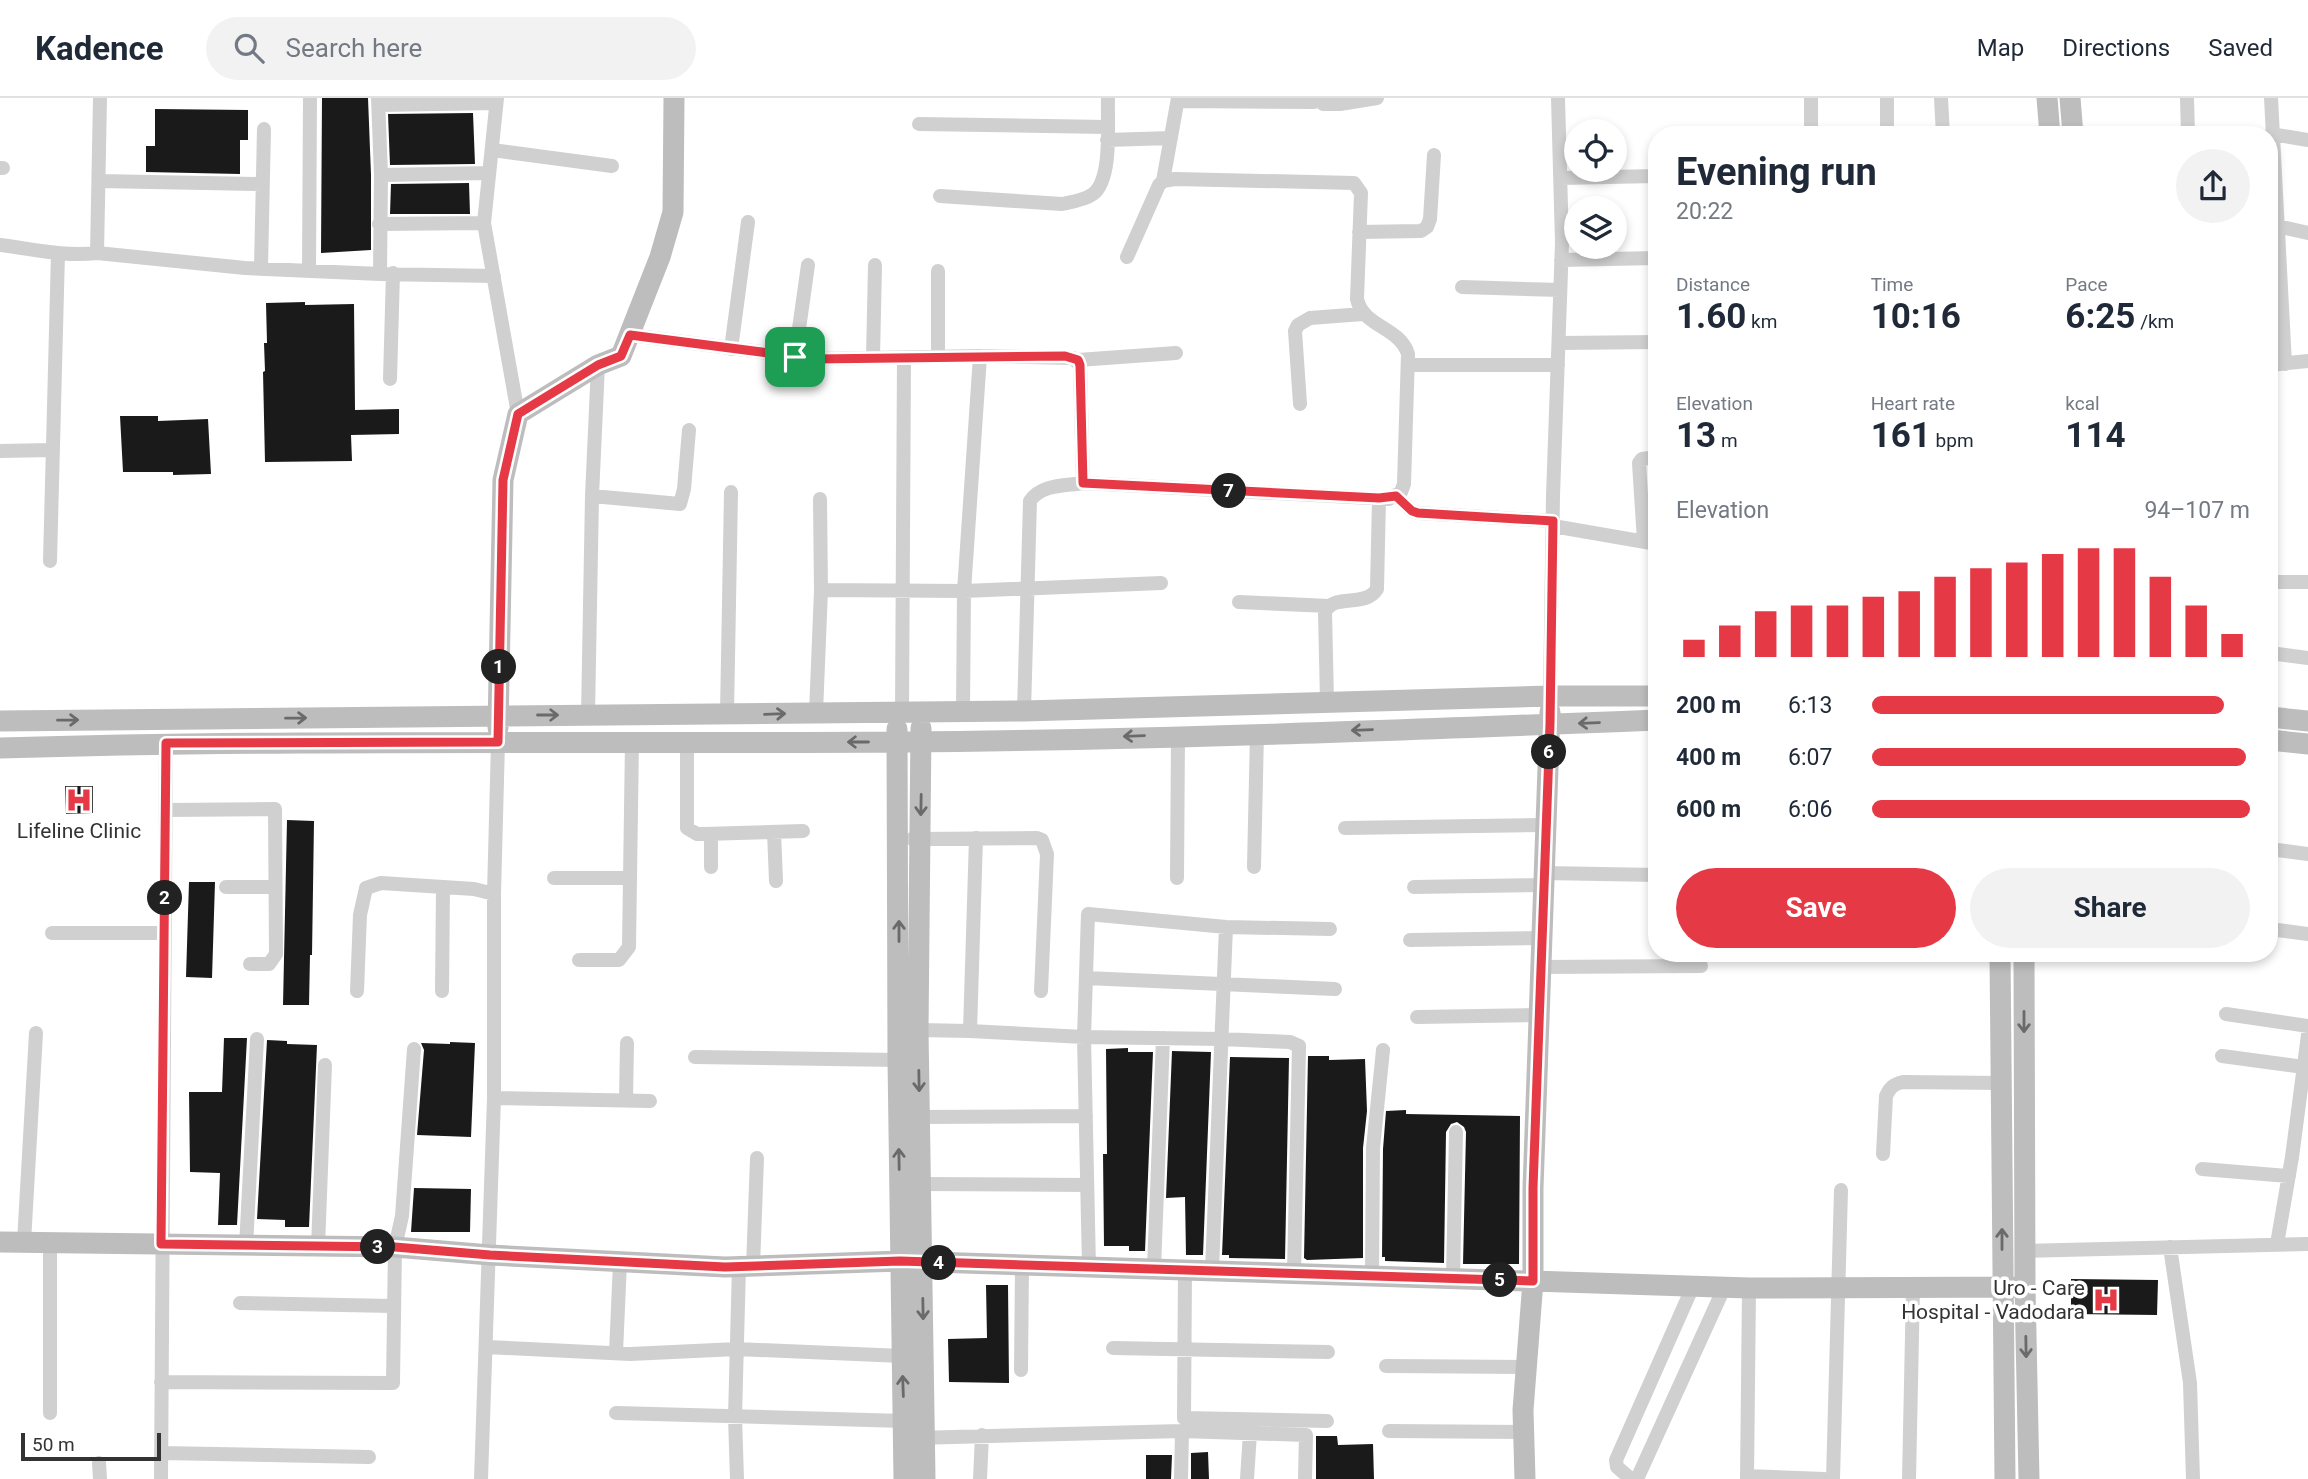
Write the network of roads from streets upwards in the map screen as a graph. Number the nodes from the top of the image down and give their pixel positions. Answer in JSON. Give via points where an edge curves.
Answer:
{"nodes":[{"id":1,"x":100,"y":98,"type":"edge"},
{"id":2,"x":310,"y":98,"type":"edge"},
{"id":3,"x":674,"y":98,"type":"edge"},
{"id":4,"x":1108,"y":98,"type":"edge"},
{"id":5,"x":1320,"y":98,"type":"edge"},
{"id":6,"x":1377,"y":98,"type":"edge"},
{"id":7,"x":1558,"y":98,"type":"edge"},
{"id":8,"x":1811,"y":98,"type":"edge"},
{"id":9,"x":1887,"y":98,"type":"edge"},
{"id":10,"x":1941,"y":98,"type":"edge"},
{"id":11,"x":2047,"y":98,"type":"edge"},
{"id":12,"x":2070,"y":98,"type":"edge"},
{"id":13,"x":2187,"y":98,"type":"edge"},
{"id":14,"x":2271,"y":98,"type":"edge"},
{"id":15,"x":496,"y":100,"type":"edge"},
{"id":16,"x":1178,"y":100,"type":"edge"},
{"id":17,"x":1250,"y":100,"type":"edge"},
{"id":18,"x":379,"y":102,"type":"edge"},
{"id":19,"x":919,"y":124,"type":"dead end"},
{"id":20,"x":1811,"y":126,"type":"edge"},
{"id":21,"x":1887,"y":126,"type":"edge"},
{"id":22,"x":1943,"y":126,"type":"edge"},
{"id":23,"x":2049,"y":126,"type":"edge"},
{"id":24,"x":2072,"y":126,"type":"edge"},
{"id":25,"x":2188,"y":126,"type":"edge"},
{"id":26,"x":2272,"y":126,"type":"edge"},
{"id":27,"x":264,"y":129,"type":"dead end"},
{"id":28,"x":1107,"y":134,"type":"junction"},
{"id":29,"x":2278,"y":135,"type":"edge"},
{"id":30,"x":1171,"y":138,"type":"junction"},
{"id":31,"x":2308,"y":140,"type":"edge"},
{"id":32,"x":492,"y":150,"type":"junction"},
{"id":33,"x":1434,"y":155,"type":"dead end"},
{"id":34,"x":612,"y":166,"type":"dead end"},
{"id":35,"x":489,"y":173,"type":"junction"},
{"id":36,"x":381,"y":175,"type":"junction"},
{"id":37,"x":1648,"y":176,"type":"edge"},
{"id":38,"x":1560,"y":178,"type":"junction"},
{"id":39,"x":99,"y":181,"type":"junction"},
{"id":40,"x":1163,"y":181,"type":"junction"},
{"id":41,"x":262,"y":184,"type":"junction"},
{"id":42,"x":940,"y":196,"type":"dead end"},
{"id":43,"x":748,"y":222,"type":"dead end"},
{"id":44,"x":379,"y":223,"type":"junction"},
{"id":45,"x":484,"y":223,"type":"junction"},
{"id":46,"x":2278,"y":226,"type":"edge"},
{"id":47,"x":1359,"y":232,"type":"junction"},
{"id":48,"x":2308,"y":233,"type":"edge"},
{"id":49,"x":2278,"y":243,"type":"edge"},
{"id":50,"x":0,"y":245,"type":"edge"},
{"id":51,"x":58,"y":253,"type":"junction"},
{"id":52,"x":97,"y":253,"type":"junction"},
{"id":53,"x":1127,"y":257,"type":"dead end"},
{"id":54,"x":1648,"y":258,"type":"edge"},
{"id":55,"x":1561,"y":260,"type":"junction"},
{"id":56,"x":808,"y":265,"type":"dead end"},
{"id":57,"x":875,"y":265,"type":"dead end"},
{"id":58,"x":261,"y":268,"type":"junction"},
{"id":59,"x":309,"y":271,"type":"junction"},
{"id":60,"x":937,"y":271,"type":"dead end"},
{"id":61,"x":386,"y":274,"type":"junction"},
{"id":62,"x":494,"y":276,"type":"junction"},
{"id":63,"x":1462,"y":286,"type":"dead end"},
{"id":64,"x":1560,"y":290,"type":"junction"},
{"id":65,"x":1363,"y":314,"type":"junction"},
{"id":66,"x":630,"y":335,"type":"junction"},
{"id":67,"x":1648,"y":342,"type":"edge"},
{"id":68,"x":1559,"y":343,"type":"junction"},
{"id":69,"x":731,"y":349,"type":"junction"},
{"id":70,"x":1176,"y":353,"type":"dead end"},
{"id":71,"x":980,"y":356,"type":"junction"},
{"id":72,"x":795,"y":357,"type":"junction"},
{"id":73,"x":873,"y":358,"type":"junction"},
{"id":74,"x":904,"y":358,"type":"junction"},
{"id":75,"x":938,"y":358,"type":"junction"},
{"id":76,"x":1078,"y":360,"type":"junction"},
{"id":77,"x":2308,"y":361,"type":"edge"},
{"id":78,"x":2285,"y":364,"type":"junction"},
{"id":79,"x":598,"y":365,"type":"junction"},
{"id":80,"x":1408,"y":365,"type":"junction"},
{"id":81,"x":1558,"y":365,"type":"junction"},
{"id":82,"x":2278,"y":365,"type":"edge"},
{"id":83,"x":390,"y":379,"type":"dead end"},
{"id":84,"x":1300,"y":404,"type":"dead end"},
{"id":85,"x":518,"y":414,"type":"junction"},
{"id":86,"x":690,"y":430,"type":"dead end"},
{"id":87,"x":52,"y":450,"type":"junction"},
{"id":88,"x":0,"y":451,"type":"edge"},
{"id":89,"x":1648,"y":458,"type":"edge"},
{"id":90,"x":1083,"y":483,"type":"junction"},
{"id":91,"x":731,"y":492,"type":"dead end"},
{"id":92,"x":592,"y":496,"type":"junction"},
{"id":93,"x":1396,"y":496,"type":"junction"},
{"id":94,"x":1379,"y":498,"type":"junction"},
{"id":95,"x":820,"y":499,"type":"dead end"},
{"id":96,"x":1648,"y":523,"type":"edge"},
{"id":97,"x":1553,"y":524,"type":"junction"},
{"id":98,"x":1648,"y":542,"type":"edge"},
{"id":99,"x":50,"y":561,"type":"dead end"},
{"id":100,"x":2278,"y":582,"type":"edge"},
{"id":101,"x":2308,"y":582,"type":"edge"},
{"id":102,"x":1161,"y":583,"type":"dead end"},
{"id":103,"x":903,"y":589,"type":"junction"},
{"id":104,"x":1028,"y":589,"type":"junction"},
{"id":105,"x":821,"y":590,"type":"junction"},
{"id":106,"x":964,"y":591,"type":"junction"},
{"id":107,"x":1239,"y":602,"type":"dead end"},
{"id":108,"x":1329,"y":606,"type":"junction"},
{"id":109,"x":2278,"y":654,"type":"edge"},
{"id":110,"x":2308,"y":658,"type":"edge"},
{"id":111,"x":1550,"y":696,"type":"junction"},
{"id":112,"x":1648,"y":696,"type":"edge"},
{"id":113,"x":1326,"y":702,"type":"junction"},
{"id":114,"x":963,"y":710,"type":"junction"},
{"id":115,"x":1024,"y":711,"type":"junction"},
{"id":116,"x":906,"y":712,"type":"junction"},
{"id":117,"x":816,"y":713,"type":"junction"},
{"id":118,"x":727,"y":714,"type":"junction"},
{"id":119,"x":498,"y":715,"type":"junction"},
{"id":120,"x":588,"y":715,"type":"junction"},
{"id":121,"x":2278,"y":718,"type":"edge"},
{"id":122,"x":1648,"y":720,"type":"edge"},
{"id":123,"x":0,"y":721,"type":"edge"},
{"id":124,"x":2308,"y":721,"type":"edge"},
{"id":125,"x":1550,"y":724,"type":"junction"},
{"id":126,"x":1257,"y":733,"type":"junction"},
{"id":127,"x":1178,"y":735,"type":"junction"},
{"id":128,"x":632,"y":741,"type":"junction"},
{"id":129,"x":687,"y":741,"type":"junction"},
{"id":130,"x":922,"y":741,"type":"junction"},
{"id":131,"x":2278,"y":741,"type":"edge"},
{"id":132,"x":498,"y":742,"type":"junction"},
{"id":133,"x":898,"y":742,"type":"junction"},
{"id":134,"x":166,"y":743,"type":"junction"},
{"id":135,"x":2308,"y":744,"type":"edge"},
{"id":136,"x":0,"y":748,"type":"edge"},
{"id":137,"x":166,"y":810,"type":"junction"},
{"id":138,"x":1546,"y":825,"type":"junction"},
{"id":139,"x":1345,"y":828,"type":"dead end"},
{"id":140,"x":803,"y":831,"type":"dead end"},
{"id":141,"x":774,"y":832,"type":"junction"},
{"id":142,"x":711,"y":834,"type":"junction"},
{"id":143,"x":976,"y":838,"type":"junction"},
{"id":144,"x":899,"y":839,"type":"junction"},
{"id":145,"x":920,"y":839,"type":"junction"},
{"id":146,"x":2278,"y":850,"type":"edge"},
{"id":147,"x":2308,"y":854,"type":"edge"},
{"id":148,"x":711,"y":867,"type":"dead end"},
{"id":149,"x":1254,"y":867,"type":"dead end"},
{"id":150,"x":1648,"y":875,"type":"edge"},
{"id":151,"x":554,"y":878,"type":"dead end"},
{"id":152,"x":630,"y":878,"type":"junction"},
{"id":153,"x":1177,"y":878,"type":"dead end"},
{"id":154,"x":1544,"y":879,"type":"junction"},
{"id":155,"x":775,"y":881,"type":"dead end"},
{"id":156,"x":226,"y":887,"type":"dead end"},
{"id":157,"x":275,"y":887,"type":"junction"},
{"id":158,"x":443,"y":887,"type":"junction"},
{"id":159,"x":1414,"y":887,"type":"dead end"},
{"id":160,"x":494,"y":894,"type":"junction"},
{"id":161,"x":1226,"y":927,"type":"junction"},
{"id":162,"x":1330,"y":929,"type":"dead end"},
{"id":163,"x":2278,"y":930,"type":"edge"},
{"id":164,"x":52,"y":933,"type":"dead end"},
{"id":165,"x":164,"y":933,"type":"junction"},
{"id":166,"x":2308,"y":934,"type":"edge"},
{"id":167,"x":1542,"y":938,"type":"junction"},
{"id":168,"x":1410,"y":940,"type":"dead end"},
{"id":169,"x":579,"y":960,"type":"dead end"},
{"id":170,"x":2000,"y":962,"type":"edge"},
{"id":171,"x":2024,"y":962,"type":"edge"},
{"id":172,"x":250,"y":964,"type":"dead end"},
{"id":173,"x":1701,"y":966,"type":"dead end"},
{"id":174,"x":1541,"y":967,"type":"junction"},
{"id":175,"x":1086,"y":978,"type":"junction"},
{"id":176,"x":1224,"y":982,"type":"junction"},
{"id":177,"x":1335,"y":989,"type":"dead end"},
{"id":178,"x":357,"y":991,"type":"dead end"},
{"id":179,"x":442,"y":991,"type":"dead end"},
{"id":180,"x":1041,"y":991,"type":"dead end"},
{"id":181,"x":2227,"y":1014,"type":"dead end"},
{"id":182,"x":1539,"y":1015,"type":"junction"},
{"id":183,"x":1417,"y":1017,"type":"dead end"},
{"id":184,"x":2308,"y":1026,"type":"edge"},
{"id":185,"x":918,"y":1030,"type":"junction"},
{"id":186,"x":970,"y":1031,"type":"junction"},
{"id":187,"x":36,"y":1033,"type":"dead end"},
{"id":188,"x":2308,"y":1035,"type":"edge"},
{"id":189,"x":1084,"y":1037,"type":"junction"},
{"id":190,"x":1164,"y":1038,"type":"junction"},
{"id":191,"x":1221,"y":1038,"type":"junction"},
{"id":192,"x":257,"y":1039,"type":"dead end"},
{"id":193,"x":627,"y":1043,"type":"dead end"},
{"id":194,"x":414,"y":1049,"type":"dead end"},
{"id":195,"x":1383,"y":1050,"type":"dead end"},
{"id":196,"x":2222,"y":1056,"type":"dead end"},
{"id":197,"x":695,"y":1057,"type":"dead end"},
{"id":198,"x":898,"y":1060,"type":"junction"},
{"id":199,"x":325,"y":1065,"type":"dead end"},
{"id":200,"x":2304,"y":1067,"type":"junction"},
{"id":201,"x":2001,"y":1083,"type":"junction"},
{"id":202,"x":494,"y":1098,"type":"junction"},
{"id":203,"x":626,"y":1100,"type":"junction"},
{"id":204,"x":650,"y":1101,"type":"dead end"},
{"id":205,"x":1086,"y":1116,"type":"junction"},
{"id":206,"x":919,"y":1117,"type":"junction"},
{"id":207,"x":1456,"y":1132,"type":"dead end"},
{"id":208,"x":1883,"y":1154,"type":"dead end"},
{"id":209,"x":757,"y":1158,"type":"dead end"},
{"id":210,"x":2202,"y":1169,"type":"dead end"},
{"id":211,"x":2289,"y":1176,"type":"junction"},
{"id":212,"x":920,"y":1184,"type":"junction"},
{"id":213,"x":1087,"y":1185,"type":"junction"},
{"id":214,"x":1841,"y":1191,"type":"dead end"},
{"id":215,"x":0,"y":1242,"type":"edge"},
{"id":216,"x":24,"y":1242,"type":"junction"},
{"id":217,"x":50,"y":1244,"type":"junction"},
{"id":218,"x":161,"y":1244,"type":"junction"},
{"id":219,"x":2277,"y":1244,"type":"junction"},
{"id":220,"x":2308,"y":1244,"type":"edge"},
{"id":221,"x":246,"y":1246,"type":"junction"},
{"id":222,"x":318,"y":1247,"type":"junction"},
{"id":223,"x":395,"y":1247,"type":"junction"},
{"id":224,"x":2170,"y":1247,"type":"junction"},
{"id":225,"x":2025,"y":1251,"type":"junction"},
{"id":226,"x":490,"y":1255,"type":"junction"},
{"id":227,"x":900,"y":1261,"type":"junction"},
{"id":228,"x":620,"y":1262,"type":"junction"},
{"id":229,"x":922,"y":1262,"type":"junction"},
{"id":230,"x":1022,"y":1265,"type":"junction"},
{"id":231,"x":746,"y":1266,"type":"junction"},
{"id":232,"x":1089,"y":1267,"type":"junction"},
{"id":233,"x":1154,"y":1268,"type":"junction"},
{"id":234,"x":1185,"y":1269,"type":"junction"},
{"id":235,"x":1212,"y":1270,"type":"junction"},
{"id":236,"x":1294,"y":1272,"type":"junction"},
{"id":237,"x":1371,"y":1275,"type":"junction"},
{"id":238,"x":1453,"y":1278,"type":"junction"},
{"id":239,"x":1533,"y":1281,"type":"junction"},
{"id":240,"x":1693,"y":1286,"type":"junction"},
{"id":241,"x":1724,"y":1287,"type":"junction"},
{"id":242,"x":2003,"y":1287,"type":"junction"},
{"id":243,"x":2025,"y":1287,"type":"junction"},
{"id":244,"x":1749,"y":1288,"type":"junction"},
{"id":245,"x":1837,"y":1288,"type":"junction"},
{"id":246,"x":1913,"y":1288,"type":"junction"},
{"id":247,"x":240,"y":1303,"type":"dead end"},
{"id":248,"x":393,"y":1306,"type":"junction"},
{"id":249,"x":486,"y":1347,"type":"junction"},
{"id":250,"x":1114,"y":1348,"type":"dead end"},
{"id":251,"x":737,"y":1349,"type":"junction"},
{"id":252,"x":1184,"y":1350,"type":"junction"},
{"id":253,"x":1328,"y":1352,"type":"dead end"},
{"id":254,"x":616,"y":1353,"type":"junction"},
{"id":255,"x":902,"y":1356,"type":"junction"},
{"id":256,"x":1385,"y":1366,"type":"dead end"},
{"id":257,"x":1527,"y":1367,"type":"junction"},
{"id":258,"x":1021,"y":1370,"type":"dead end"},
{"id":259,"x":161,"y":1382,"type":"junction"},
{"id":260,"x":50,"y":1413,"type":"dead end"},
{"id":261,"x":616,"y":1413,"type":"dead end"},
{"id":262,"x":735,"y":1418,"type":"junction"},
{"id":263,"x":1327,"y":1421,"type":"dead end"},
{"id":264,"x":904,"y":1430,"type":"junction"},
{"id":265,"x":1182,"y":1431,"type":"junction"},
{"id":266,"x":1389,"y":1431,"type":"dead end"},
{"id":267,"x":1524,"y":1432,"type":"junction"},
{"id":268,"x":1250,"y":1433,"type":"junction"},
{"id":269,"x":982,"y":1435,"type":"junction"},
{"id":270,"x":926,"y":1437,"type":"junction"},
{"id":271,"x":161,"y":1453,"type":"junction"},
{"id":272,"x":369,"y":1457,"type":"dead end"},
{"id":273,"x":99,"y":1463,"type":"dead end"},
{"id":274,"x":1747,"y":1478,"type":"edge"},
{"id":275,"x":100,"y":1479,"type":"edge"},
{"id":276,"x":161,"y":1479,"type":"edge"},
{"id":277,"x":481,"y":1479,"type":"edge"},
{"id":278,"x":737,"y":1479,"type":"edge"},
{"id":279,"x":904,"y":1479,"type":"edge"},
{"id":280,"x":925,"y":1479,"type":"edge"},
{"id":281,"x":980,"y":1479,"type":"edge"},
{"id":282,"x":1181,"y":1479,"type":"edge"},
{"id":283,"x":1247,"y":1479,"type":"edge"},
{"id":284,"x":1305,"y":1479,"type":"edge"},
{"id":285,"x":1525,"y":1479,"type":"edge"},
{"id":286,"x":1631,"y":1479,"type":"edge"},
{"id":287,"x":1637,"y":1479,"type":"edge"},
{"id":288,"x":1824,"y":1479,"type":"edge"},
{"id":289,"x":1833,"y":1479,"type":"edge"},
{"id":290,"x":1909,"y":1479,"type":"edge"},
{"id":291,"x":2005,"y":1479,"type":"edge"},
{"id":292,"x":2029,"y":1479,"type":"edge"},
{"id":293,"x":2193,"y":1479,"type":"edge"}],
"edges":[{"from":1,"to":39,"type":"street"},
{"from":2,"to":59,"type":"street"},
{"from":3,"to":66,"type":"street","via":[[673,212]]},
{"from":4,"to":28,"type":"street"},
{"from":5,"to":6,"type":"street","via":[[1322,103],[1340,104]]},
{"from":5,"to":17,"type":"street","via":[[1314,102]]},
{"from":7,"to":38,"type":"street"},
{"from":8,"to":20,"type":"street"},
{"from":9,"to":21,"type":"street"},
{"from":10,"to":22,"type":"street"},
{"from":11,"to":23,"type":"street"},
{"from":12,"to":24,"type":"street"},
{"from":13,"to":25,"type":"street"},
{"from":14,"to":26,"type":"street"},
{"from":15,"to":18,"type":"street"},
{"from":15,"to":32,"type":"street"},
{"from":16,"to":17,"type":"street"},
{"from":16,"to":30,"type":"street"},
{"from":18,"to":36,"type":"street"},
{"from":19,"to":28,"type":"street"},
{"from":27,"to":41,"type":"street"},
{"from":28,"to":30,"type":"street"},
{"from":28,"to":42,"type":"street","via":[[1102,182],[1077,201],[1062,204]]},
{"from":29,"to":31,"type":"street"},
{"from":30,"to":40,"type":"street"},
{"from":32,"to":34,"type":"street"},
{"from":32,"to":35,"type":"street"},
{"from":33,"to":47,"type":"street","via":[[1427,227],[1421,231]]},
{"from":35,"to":36,"type":"street"},
{"from":35,"to":45,"type":"street"},
{"from":36,"to":44,"type":"street"},
{"from":37,"to":38,"type":"street"},
{"from":38,"to":55,"type":"street"},
{"from":39,"to":41,"type":"street"},
{"from":39,"to":52,"type":"street"},
{"from":40,"to":47,"type":"street","via":[[1354,183],[1361,193]]},
{"from":40,"to":53,"type":"street"},
{"from":41,"to":58,"type":"street"},
{"from":43,"to":69,"type":"street"},
{"from":44,"to":45,"type":"street"},
{"from":44,"to":61,"type":"street"},
{"from":45,"to":62,"type":"street"},
{"from":46,"to":48,"type":"street"},
{"from":47,"to":65,"type":"street","via":[[1357,299]]},
{"from":49,"to":78,"type":"street"},
{"from":50,"to":51,"type":"street"},
{"from":51,"to":52,"type":"street"},
{"from":51,"to":87,"type":"street"},
{"from":52,"to":58,"type":"street"},
{"from":54,"to":55,"type":"street"},
{"from":55,"to":64,"type":"street"},
{"from":56,"to":72,"type":"street"},
{"from":57,"to":73,"type":"street"},
{"from":58,"to":59,"type":"street"},
{"from":59,"to":61,"type":"street"},
{"from":60,"to":75,"type":"street"},
{"from":61,"to":62,"type":"street"},
{"from":61,"to":83,"type":"street"},
{"from":62,"to":85,"type":"street"},
{"from":63,"to":64,"type":"street"},
{"from":64,"to":68,"type":"street"},
{"from":65,"to":80,"type":"street","via":[[1402,340]]},
{"from":65,"to":84,"type":"street","via":[[1310,318],[1298,324]]},
{"from":66,"to":69,"type":"street"},
{"from":66,"to":79,"type":"street","via":[[621,356]]},
{"from":67,"to":68,"type":"street"},
{"from":68,"to":81,"type":"street"},
{"from":69,"to":72,"type":"street"},
{"from":70,"to":76,"type":"street"},
{"from":71,"to":75,"type":"street"},
{"from":71,"to":76,"type":"street"},
{"from":71,"to":106,"type":"street"},
{"from":72,"to":73,"type":"street"},
{"from":73,"to":74,"type":"street"},
{"from":74,"to":75,"type":"street"},
{"from":74,"to":103,"type":"street"},
{"from":76,"to":90,"type":"street"},
{"from":77,"to":78,"type":"street"},
{"from":78,"to":82,"type":"street"},
{"from":79,"to":85,"type":"street"},
{"from":79,"to":92,"type":"street"},
{"from":80,"to":81,"type":"street"},
{"from":80,"to":93,"type":"street","via":[[1404,484]]},
{"from":81,"to":97,"type":"street"},
{"from":85,"to":119,"type":"street","via":[[503,480]]},
{"from":86,"to":92,"type":"street","via":[[680,504]]},
{"from":87,"to":88,"type":"street"},
{"from":87,"to":99,"type":"street"},
{"from":89,"to":96,"type":"street","via":[[1639,463]]},
{"from":90,"to":94,"type":"street"},
{"from":90,"to":104,"type":"street","via":[[1048,488],[1035,493],[1030,501]]},
{"from":91,"to":118,"type":"street"},
{"from":92,"to":120,"type":"street"},
{"from":93,"to":94,"type":"street"},
{"from":93,"to":97,"type":"street","via":[[1418,513]]},
{"from":94,"to":108,"type":"street","via":[[1377,589],[1368,598]]},
{"from":95,"to":105,"type":"street"},
{"from":97,"to":98,"type":"street"},
{"from":97,"to":111,"type":"street"},
{"from":100,"to":101,"type":"street"},
{"from":102,"to":104,"type":"street"},
{"from":103,"to":105,"type":"street"},
{"from":103,"to":106,"type":"street"},
{"from":103,"to":116,"type":"street"},
{"from":104,"to":106,"type":"street"},
{"from":104,"to":115,"type":"street"},
{"from":105,"to":117,"type":"street"},
{"from":106,"to":114,"type":"street"},
{"from":107,"to":108,"type":"street"},
{"from":108,"to":113,"type":"street","via":[[1325,616]]},
{"from":109,"to":110,"type":"street"},
{"from":111,"to":112,"type":"street"},
{"from":111,"to":113,"type":"street"},
{"from":111,"to":125,"type":"street"},
{"from":113,"to":115,"type":"street"},
{"from":114,"to":115,"type":"street"},
{"from":114,"to":116,"type":"street"},
{"from":116,"to":117,"type":"street"},
{"from":116,"to":130,"type":"street"},
{"from":116,"to":133,"type":"street"},
{"from":118,"to":117,"type":"street","one_way":true},
{"from":118,"to":120,"type":"street"},
{"from":119,"to":120,"type":"street","one_way":true},
{"from":123,"to":119,"type":"street","one_way":true},
{"from":119,"to":132,"type":"street"},
{"from":121,"to":124,"type":"street"},
{"from":122,"to":125,"type":"street","one_way":true},
{"from":125,"to":126,"type":"street","one_way":true},
{"from":125,"to":138,"type":"street"},
{"from":126,"to":127,"type":"street"},
{"from":126,"to":149,"type":"street"},
{"from":127,"to":130,"type":"street","one_way":true},
{"from":127,"to":153,"type":"street"},
{"from":128,"to":129,"type":"street"},
{"from":128,"to":132,"type":"street"},
{"from":128,"to":152,"type":"street"},
{"from":133,"to":129,"type":"street","one_way":true},
{"from":129,"to":142,"type":"street","via":[[687,828]]},
{"from":130,"to":133,"type":"street"},
{"from":130,"to":145,"type":"street","one_way":true},
{"from":131,"to":135,"type":"street"},
{"from":132,"to":134,"type":"street"},
{"from":132,"to":160,"type":"street"},
{"from":133,"to":144,"type":"street"},
{"from":134,"to":136,"type":"street"},
{"from":134,"to":137,"type":"street"},
{"from":137,"to":157,"type":"street","via":[[275,809]]},
{"from":137,"to":165,"type":"street"},
{"from":138,"to":139,"type":"street"},
{"from":138,"to":154,"type":"street"},
{"from":140,"to":141,"type":"street"},
{"from":141,"to":142,"type":"street"},
{"from":141,"to":155,"type":"street"},
{"from":142,"to":148,"type":"street"},
{"from":143,"to":145,"type":"street"},
{"from":143,"to":180,"type":"street","via":[[1037,838],[1045,846]]},
{"from":143,"to":186,"type":"street"},
{"from":144,"to":145,"type":"street"},
{"from":198,"to":144,"type":"street","one_way":true},
{"from":145,"to":185,"type":"street"},
{"from":146,"to":147,"type":"street"},
{"from":150,"to":154,"type":"street"},
{"from":151,"to":152,"type":"street"},
{"from":152,"to":169,"type":"street","via":[[629,947],[619,960]]},
{"from":154,"to":159,"type":"street"},
{"from":154,"to":167,"type":"street"},
{"from":156,"to":157,"type":"street"},
{"from":157,"to":172,"type":"street","via":[[275,954],[269,964]]},
{"from":158,"to":160,"type":"street"},
{"from":158,"to":178,"type":"street","via":[[381,883],[366,888],[360,915]]},
{"from":158,"to":179,"type":"street"},
{"from":160,"to":202,"type":"street"},
{"from":161,"to":162,"type":"street"},
{"from":161,"to":175,"type":"street","via":[[1088,914]]},
{"from":161,"to":176,"type":"street"},
{"from":163,"to":166,"type":"street"},
{"from":164,"to":165,"type":"street"},
{"from":165,"to":218,"type":"street"},
{"from":167,"to":168,"type":"street"},
{"from":167,"to":174,"type":"street"},
{"from":170,"to":201,"type":"street"},
{"from":171,"to":225,"type":"street","one_way":true},
{"from":173,"to":174,"type":"street"},
{"from":174,"to":182,"type":"street"},
{"from":175,"to":176,"type":"street"},
{"from":175,"to":189,"type":"street"},
{"from":176,"to":177,"type":"street"},
{"from":176,"to":191,"type":"street"},
{"from":181,"to":184,"type":"street"},
{"from":182,"to":183,"type":"street"},
{"from":182,"to":239,"type":"street"},
{"from":185,"to":186,"type":"street"},
{"from":185,"to":206,"type":"street","one_way":true},
{"from":186,"to":189,"type":"street"},
{"from":187,"to":216,"type":"street"},
{"from":188,"to":200,"type":"street"},
{"from":189,"to":190,"type":"street"},
{"from":189,"to":205,"type":"street"},
{"from":190,"to":191,"type":"street"},
{"from":190,"to":233,"type":"street"},
{"from":191,"to":235,"type":"street"},
{"from":191,"to":236,"type":"street","via":[[1299,1046]]},
{"from":192,"to":221,"type":"street"},
{"from":193,"to":203,"type":"street"},
{"from":194,"to":223,"type":"street","via":[[402,1216]]},
{"from":195,"to":237,"type":"street","via":[[1373,1148]]},
{"from":196,"to":200,"type":"street"},
{"from":197,"to":198,"type":"street"},
{"from":227,"to":198,"type":"street","one_way":true},
{"from":199,"to":222,"type":"street"},
{"from":200,"to":211,"type":"street"},
{"from":201,"to":208,"type":"street","via":[[1903,1082],[1889,1088]]},
{"from":242,"to":201,"type":"street","one_way":true},
{"from":202,"to":203,"type":"street"},
{"from":202,"to":226,"type":"street"},
{"from":203,"to":204,"type":"street"},
{"from":205,"to":206,"type":"street"},
{"from":205,"to":213,"type":"street"},
{"from":206,"to":212,"type":"street"},
{"from":207,"to":238,"type":"street"},
{"from":209,"to":231,"type":"street"},
{"from":210,"to":211,"type":"street"},
{"from":211,"to":219,"type":"street"},
{"from":212,"to":213,"type":"street"},
{"from":212,"to":229,"type":"street"},
{"from":213,"to":232,"type":"street"},
{"from":214,"to":245,"type":"street"},
{"from":215,"to":216,"type":"street"},
{"from":216,"to":217,"type":"street"},
{"from":217,"to":218,"type":"street"},
{"from":217,"to":260,"type":"street"},
{"from":218,"to":221,"type":"street"},
{"from":218,"to":259,"type":"street"},
{"from":219,"to":220,"type":"street"},
{"from":219,"to":224,"type":"street"},
{"from":221,"to":222,"type":"street"},
{"from":222,"to":223,"type":"street"},
{"from":223,"to":226,"type":"street"},
{"from":223,"to":248,"type":"street"},
{"from":224,"to":225,"type":"street"},
{"from":224,"to":293,"type":"street","via":[[2190,1383]]},
{"from":225,"to":243,"type":"street"},
{"from":226,"to":228,"type":"street"},
{"from":226,"to":249,"type":"street"},
{"from":227,"to":229,"type":"street"},
{"from":227,"to":231,"type":"street"},
{"from":227,"to":255,"type":"street"},
{"from":228,"to":231,"type":"street"},
{"from":228,"to":254,"type":"street"},
{"from":229,"to":230,"type":"street"},
{"from":229,"to":270,"type":"street","one_way":true},
{"from":230,"to":232,"type":"street"},
{"from":230,"to":258,"type":"street"},
{"from":231,"to":251,"type":"street"},
{"from":232,"to":233,"type":"street"},
{"from":233,"to":234,"type":"street"},
{"from":234,"to":235,"type":"street"},
{"from":234,"to":252,"type":"street"},
{"from":235,"to":236,"type":"street"},
{"from":236,"to":237,"type":"street"},
{"from":237,"to":238,"type":"street"},
{"from":238,"to":239,"type":"street"},
{"from":239,"to":240,"type":"street"},
{"from":239,"to":257,"type":"street"},
{"from":240,"to":241,"type":"street"},
{"from":240,"to":286,"type":"street","via":[[1616,1460],[1617,1467]]},
{"from":241,"to":244,"type":"street"},
{"from":241,"to":287,"type":"street"},
{"from":242,"to":243,"type":"street"},
{"from":242,"to":246,"type":"street"},
{"from":242,"to":291,"type":"street"},
{"from":243,"to":292,"type":"street","one_way":true},
{"from":244,"to":245,"type":"street"},
{"from":244,"to":274,"type":"street"},
{"from":245,"to":246,"type":"street"},
{"from":245,"to":289,"type":"street"},
{"from":246,"to":290,"type":"street"},
{"from":247,"to":248,"type":"street"},
{"from":248,"to":259,"type":"street","via":[[393,1383]]},
{"from":249,"to":254,"type":"street"},
{"from":249,"to":277,"type":"street"},
{"from":250,"to":252,"type":"street"},
{"from":251,"to":254,"type":"street"},
{"from":251,"to":255,"type":"street"},
{"from":251,"to":262,"type":"street"},
{"from":252,"to":253,"type":"street"},
{"from":252,"to":263,"type":"street","via":[[1184,1418]]},
{"from":264,"to":255,"type":"street","one_way":true},
{"from":256,"to":257,"type":"street"},
{"from":257,"to":267,"type":"street"},
{"from":259,"to":271,"type":"street"},
{"from":261,"to":262,"type":"street"},
{"from":262,"to":264,"type":"street"},
{"from":262,"to":278,"type":"street"},
{"from":264,"to":270,"type":"street"},
{"from":264,"to":279,"type":"street"},
{"from":265,"to":268,"type":"street"},
{"from":265,"to":269,"type":"street"},
{"from":265,"to":282,"type":"street"},
{"from":266,"to":267,"type":"street"},
{"from":267,"to":285,"type":"street"},
{"from":268,"to":283,"type":"street"},
{"from":268,"to":284,"type":"street","via":[[1306,1435]]},
{"from":269,"to":270,"type":"street"},
{"from":269,"to":281,"type":"street"},
{"from":270,"to":280,"type":"street"},
{"from":271,"to":272,"type":"street"},
{"from":271,"to":276,"type":"street"},
{"from":273,"to":275,"type":"street"},
{"from":274,"to":288,"type":"street"}]}
